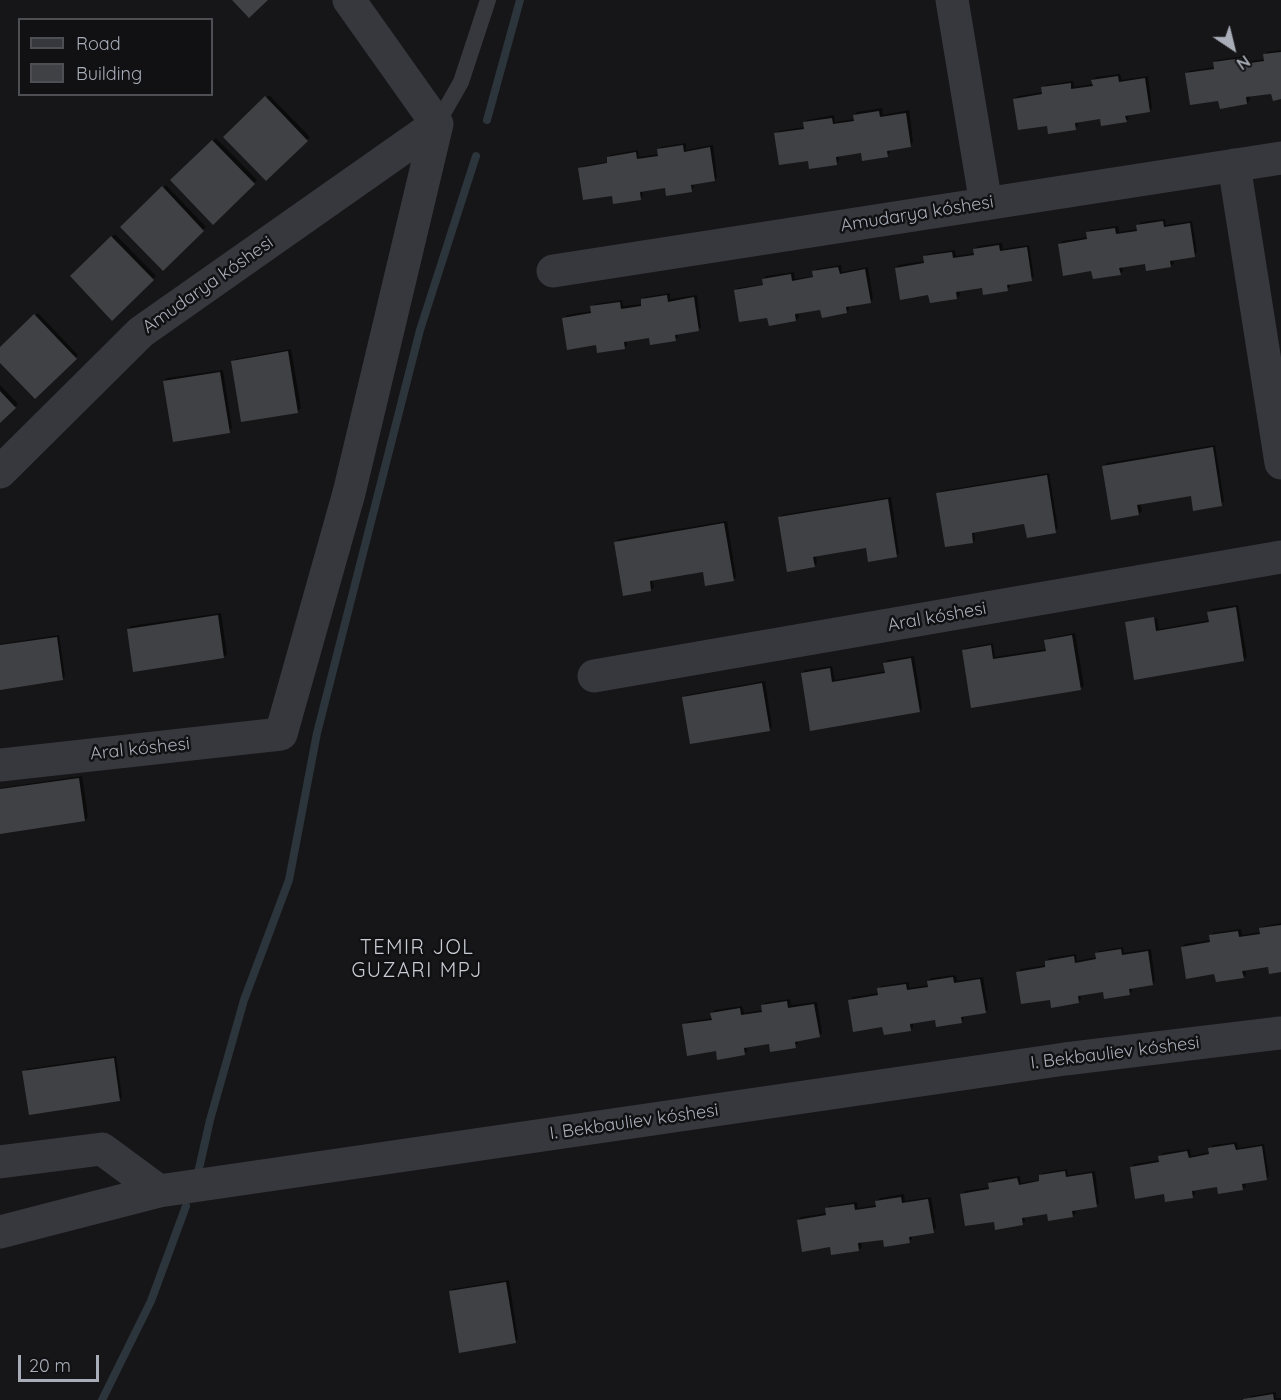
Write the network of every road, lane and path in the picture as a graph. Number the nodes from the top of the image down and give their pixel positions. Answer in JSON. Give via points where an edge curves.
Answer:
{"nodes":[{"id":1,"x":349,"y":0,"type":"edge"},
{"id":2,"x":488,"y":0,"type":"edge"},
{"id":3,"x":952,"y":0,"type":"edge"},
{"id":4,"x":437,"y":124,"type":"junction"},
{"id":5,"x":1281,"y":158,"type":"edge"},
{"id":6,"x":1234,"y":165,"type":"junction"},
{"id":7,"x":986,"y":204,"type":"junction"},
{"id":8,"x":553,"y":271,"type":"dead end"},
{"id":9,"x":1281,"y":463,"type":"edge"},
{"id":10,"x":0,"y":472,"type":"edge"},
{"id":11,"x":1281,"y":557,"type":"edge"},
{"id":12,"x":594,"y":676,"type":"dead end"},
{"id":13,"x":0,"y":765,"type":"edge"},
{"id":14,"x":1281,"y":1032,"type":"edge"},
{"id":15,"x":0,"y":1162,"type":"edge"},
{"id":16,"x":159,"y":1191,"type":"junction"},
{"id":17,"x":0,"y":1232,"type":"edge"}],
"edges":[{"from":1,"to":4,"type":"street"},
{"from":2,"to":4,"type":"lane","via":[[461,82]]},
{"from":3,"to":7,"type":"street"},
{"from":4,"to":10,"type":"street","name":"Amudarya kóshesi","via":[[141,332]]},
{"from":4,"to":13,"type":"street","name":"Aral kóshesi","via":[[349,493],[281,734]]},
{"from":5,"to":6,"type":"street","name":"Amudarya kóshesi"},
{"from":6,"to":7,"type":"street","name":"Amudarya kóshesi"},
{"from":6,"to":9,"type":"street"},
{"from":7,"to":8,"type":"street","name":"Amudarya kóshesi"},
{"from":11,"to":12,"type":"street","name":"Aral kóshesi"},
{"from":14,"to":16,"type":"street","name":"I. Bekbauliev kóshesi","via":[[1053,1060]]},
{"from":15,"to":16,"type":"street","via":[[102,1149]]},
{"from":16,"to":17,"type":"street","name":"I. Bekbauliev kóshesi"}]}
